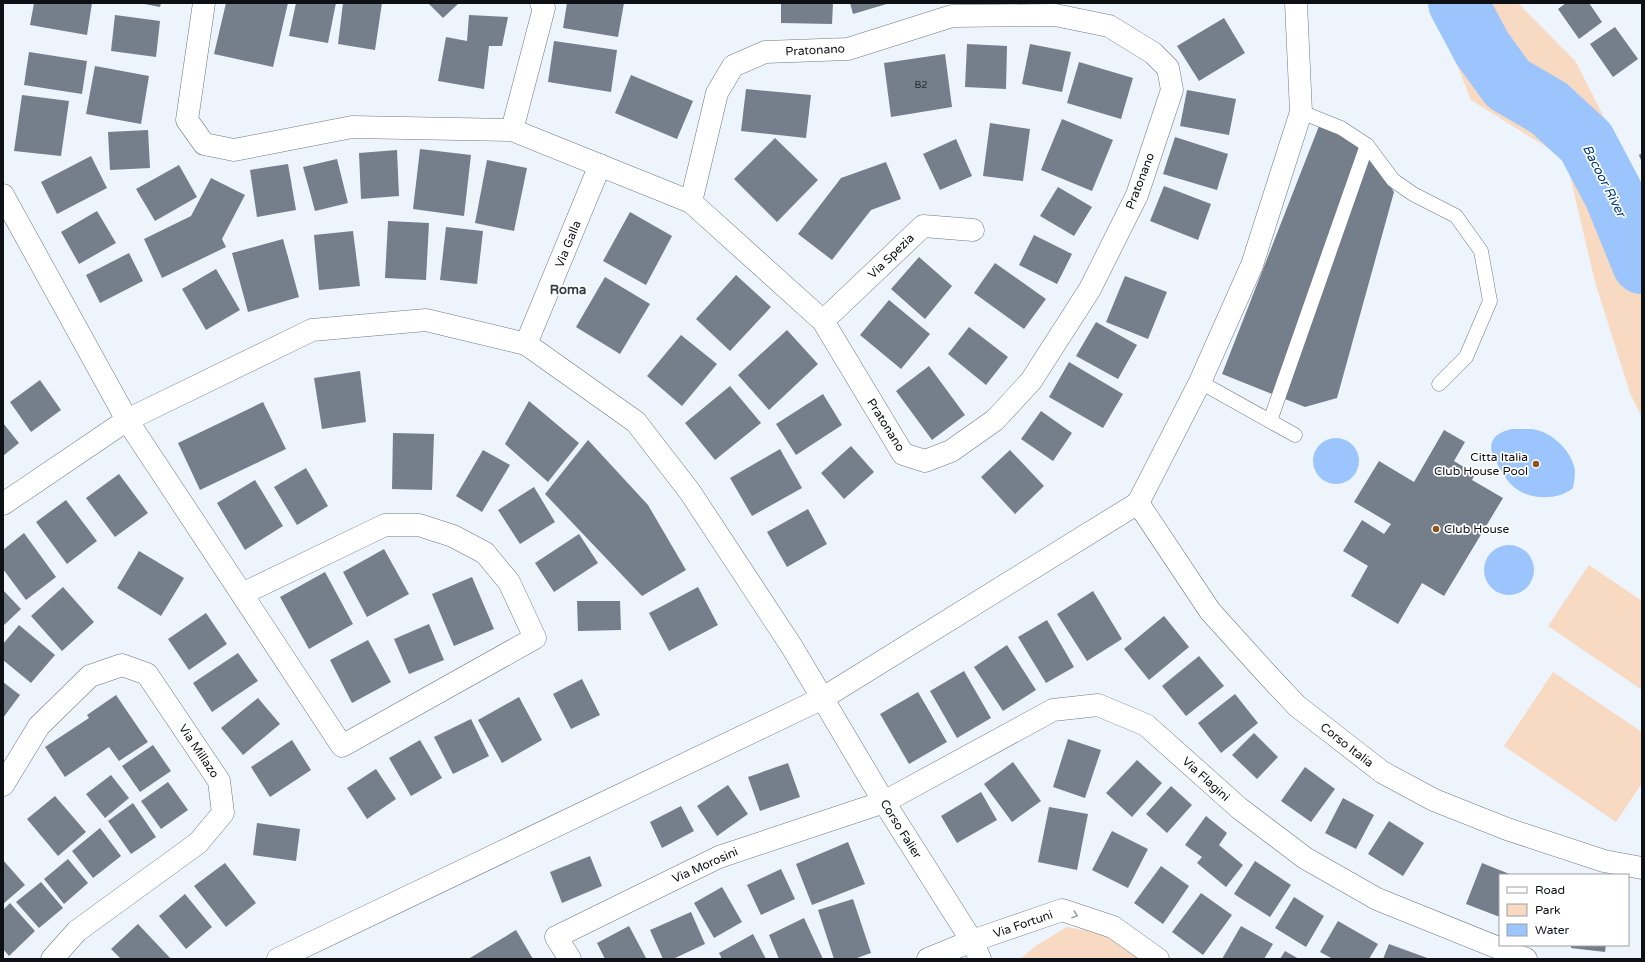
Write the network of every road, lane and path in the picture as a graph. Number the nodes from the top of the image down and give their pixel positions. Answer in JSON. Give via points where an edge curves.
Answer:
{"nodes":[{"id":1,"x":204,"y":3,"type":"edge"},
{"id":2,"x":541,"y":3,"type":"edge"},
{"id":3,"x":1296,"y":3,"type":"edge"},
{"id":4,"x":1301,"y":112,"type":"junction"},
{"id":5,"x":512,"y":130,"type":"junction"},
{"id":6,"x":1366,"y":145,"type":"junction"},
{"id":7,"x":600,"y":165,"type":"junction"},
{"id":8,"x":3,"y":195,"type":"edge"},
{"id":9,"x":691,"y":202,"type":"junction"},
{"id":10,"x":973,"y":230,"type":"dead end"},
{"id":11,"x":823,"y":321,"type":"junction"},
{"id":12,"x":526,"y":344,"type":"junction"},
{"id":13,"x":1200,"y":382,"type":"junction"},
{"id":14,"x":1439,"y":384,"type":"dead end"},
{"id":15,"x":127,"y":420,"type":"junction"},
{"id":16,"x":1270,"y":421,"type":"junction"},
{"id":17,"x":1295,"y":435,"type":"dead end"},
{"id":18,"x":1138,"y":503,"type":"junction"},
{"id":19,"x":3,"y":504,"type":"edge"},
{"id":20,"x":242,"y":594,"type":"junction"},
{"id":21,"x":822,"y":698,"type":"junction"},
{"id":22,"x":3,"y":785,"type":"edge"},
{"id":23,"x":884,"y":802,"type":"junction"},
{"id":24,"x":1642,"y":868,"type":"edge"},
{"id":25,"x":976,"y":950,"type":"edge"},
{"id":26,"x":52,"y":959,"type":"edge"},
{"id":27,"x":278,"y":959,"type":"edge"},
{"id":28,"x":570,"y":959,"type":"edge"},
{"id":29,"x":928,"y":959,"type":"edge"},
{"id":30,"x":1158,"y":959,"type":"edge"},
{"id":31,"x":1526,"y":959,"type":"edge"}],
"edges":[{"from":1,"to":5,"type":"street","via":[[187,120],[204,144],[234,150],[352,127]]},
{"from":2,"to":5,"type":"street","via":[[544,8]]},
{"from":3,"to":4,"type":"street"},
{"from":4,"to":6,"type":"lane","via":[[1341,128]]},
{"from":4,"to":13,"type":"street","via":[[1252,266]]},
{"from":5,"to":7,"type":"street"},
{"from":6,"to":14,"type":"lane","via":[[1393,180],[1413,194],[1456,216],[1482,251],[1490,301],[1466,357]]},
{"from":6,"to":16,"type":"lane"},
{"from":7,"to":9,"type":"street"},
{"from":7,"to":12,"type":"street","name":"Via Galla"},
{"from":8,"to":15,"type":"street"},
{"from":9,"to":11,"type":"street","name":"Pratonano"},
{"from":9,"to":11,"type":"street","name":"Pratonano","via":[[717,93],[733,66],[765,52],[848,49],[952,16],[1055,15],[1109,26],[1153,53],[1168,68],[1172,90],[1137,195],[1090,289],[1031,381],[995,420],[951,451],[925,461],[903,454]]},
{"from":10,"to":11,"type":"street","name":"Via Spezia","via":[[923,226]]},
{"from":12,"to":15,"type":"street","via":[[426,320],[312,330]]},
{"from":12,"to":21,"type":"street","name":"Corso Falier","via":[[636,422],[690,492],[792,647]]},
{"from":13,"to":16,"type":"lane"},
{"from":13,"to":18,"type":"street"},
{"from":15,"to":19,"type":"street"},
{"from":15,"to":20,"type":"street"},
{"from":16,"to":17,"type":"lane"},
{"from":18,"to":21,"type":"street"},
{"from":18,"to":24,"type":"street","name":"Corso Italia","via":[[1210,611],[1266,674],[1297,706],[1382,772],[1434,800],[1507,829],[1604,861]]},
{"from":20,"to":20,"type":"street","via":[[386,526],[419,525],[453,536],[485,554],[510,582],[535,638],[342,746]]},
{"from":21,"to":23,"type":"street","name":"Corso Falier"},
{"from":21,"to":27,"type":"street"},
{"from":22,"to":26,"type":"street","name":"Via Millazo","via":[[39,726],[90,676],[122,665],[147,674],[219,781],[223,813],[198,843],[77,931]]},
{"from":23,"to":25,"type":"street","name":"Corso Falier"},
{"from":23,"to":28,"type":"street","name":"Via Morosini","via":[[719,856],[556,937]]},
{"from":23,"to":31,"type":"street","name":"Via Flagini","via":[[1053,710],[1098,705],[1146,725],[1239,808],[1305,858],[1377,899]]},
{"from":25,"to":29,"type":"street","name":"Via Fortuni"},
{"from":25,"to":30,"type":"street","name":"Via Fortuni","one_way":true,"via":[[1062,910],[1113,927]]}]}
